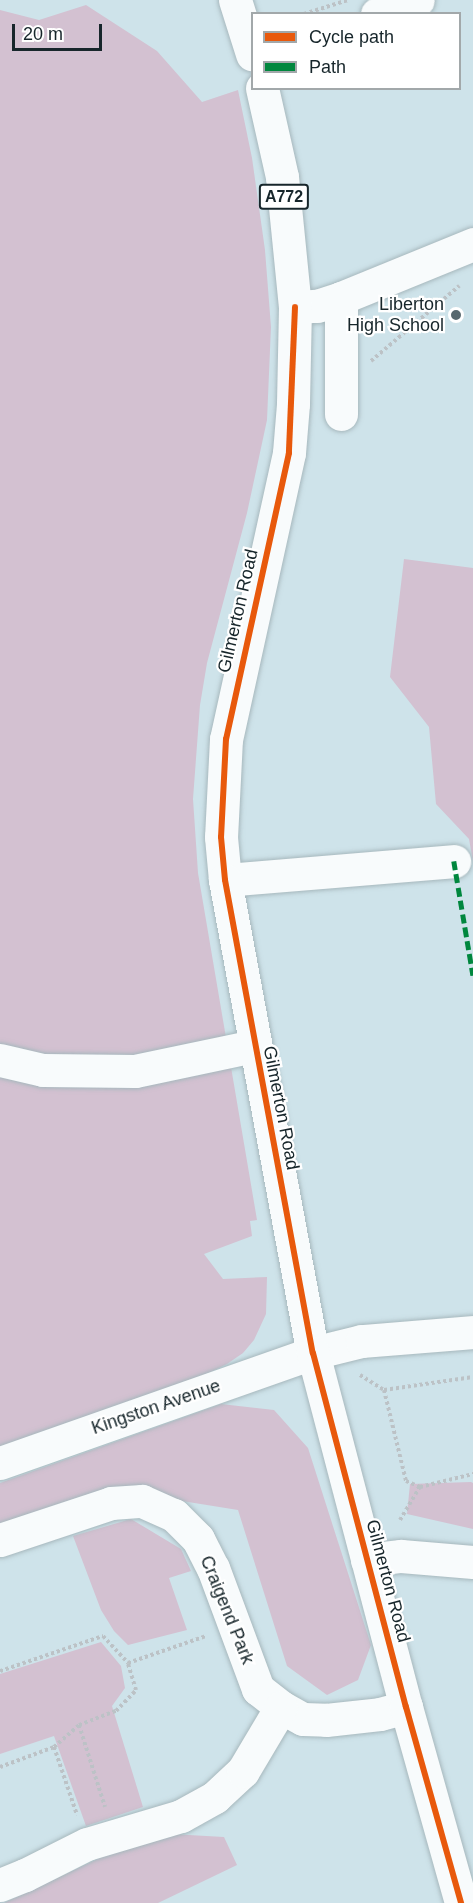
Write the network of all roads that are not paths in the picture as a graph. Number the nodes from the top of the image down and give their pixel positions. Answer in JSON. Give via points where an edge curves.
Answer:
{"nodes":[{"id":1,"x":235,"y":0,"type":"edge"},
{"id":2,"x":418,"y":0,"type":"edge"},
{"id":3,"x":383,"y":12,"type":"edge"},
{"id":4,"x":251,"y":51,"type":"edge"},
{"id":5,"x":262,"y":90,"type":"edge"},
{"id":6,"x":473,"y":244,"type":"edge"},
{"id":7,"x":341,"y":298,"type":"junction"},
{"id":8,"x":295,"y":307,"type":"junction"},
{"id":9,"x":341,"y":400,"type":"road end"},
{"id":10,"x":454,"y":861,"type":"dead end"},
{"id":11,"x":225,"y":880,"type":"junction"},
{"id":12,"x":254,"y":1046,"type":"junction"},
{"id":13,"x":0,"y":1060,"type":"edge"},
{"id":14,"x":473,"y":1332,"type":"edge"},
{"id":15,"x":314,"y":1353,"type":"junction"},
{"id":16,"x":0,"y":1463,"type":"edge"},
{"id":17,"x":0,"y":1540,"type":"edge"},
{"id":18,"x":367,"y":1560,"type":"junction"},
{"id":19,"x":473,"y":1562,"type":"edge"},
{"id":20,"x":281,"y":1707,"type":"junction"},
{"id":21,"x":406,"y":1707,"type":"junction"},
{"id":22,"x":0,"y":1885,"type":"edge"},
{"id":23,"x":461,"y":1903,"type":"edge"}],
"edges":[{"from":1,"to":4,"type":"main road"},
{"from":2,"to":3,"type":"main road"},
{"from":5,"to":8,"type":"main road","name":"Gilmerton Road","number":"A772","via":[[282,177]]},
{"from":6,"to":7,"type":"main road"},
{"from":7,"to":8,"type":"main road","via":[[316,306]]},
{"from":7,"to":9,"type":"main road"},
{"from":8,"to":11,"type":"main road","name":"Gilmerton Road","number":"A772","via":[[289,453],[226,739],[221,837]]},
{"from":10,"to":11,"type":"main road"},
{"from":11,"to":12,"type":"main road","name":"Gilmerton Road","number":"A772"},
{"from":12,"to":13,"type":"main road","via":[[135,1071],[43,1070]]},
{"from":12,"to":15,"type":"main road","name":"Gilmerton Road","number":"A772"},
{"from":14,"to":15,"type":"main road","name":"Kingston Avenue","via":[[362,1341]]},
{"from":15,"to":16,"type":"main road","name":"Kingston Avenue"},
{"from":15,"to":18,"type":"main road","name":"Gilmerton Road","number":"A772"},
{"from":17,"to":20,"type":"main road","name":"Craigend Park","via":[[111,1503],[142,1501],[174,1515],[198,1539],[213,1568],[258,1689]]},
{"from":18,"to":19,"type":"main road","via":[[401,1556]]},
{"from":18,"to":21,"type":"main road","name":"Gilmerton Road","number":"A772"},
{"from":20,"to":21,"type":"main road","name":"Craigend Park","via":[[303,1719],[326,1720]]},
{"from":20,"to":22,"type":"main road","via":[[243,1772],[215,1797],[181,1816],[100,1840]]},
{"from":21,"to":23,"type":"main road","name":"Gilmerton Road","number":"A772"}]}
